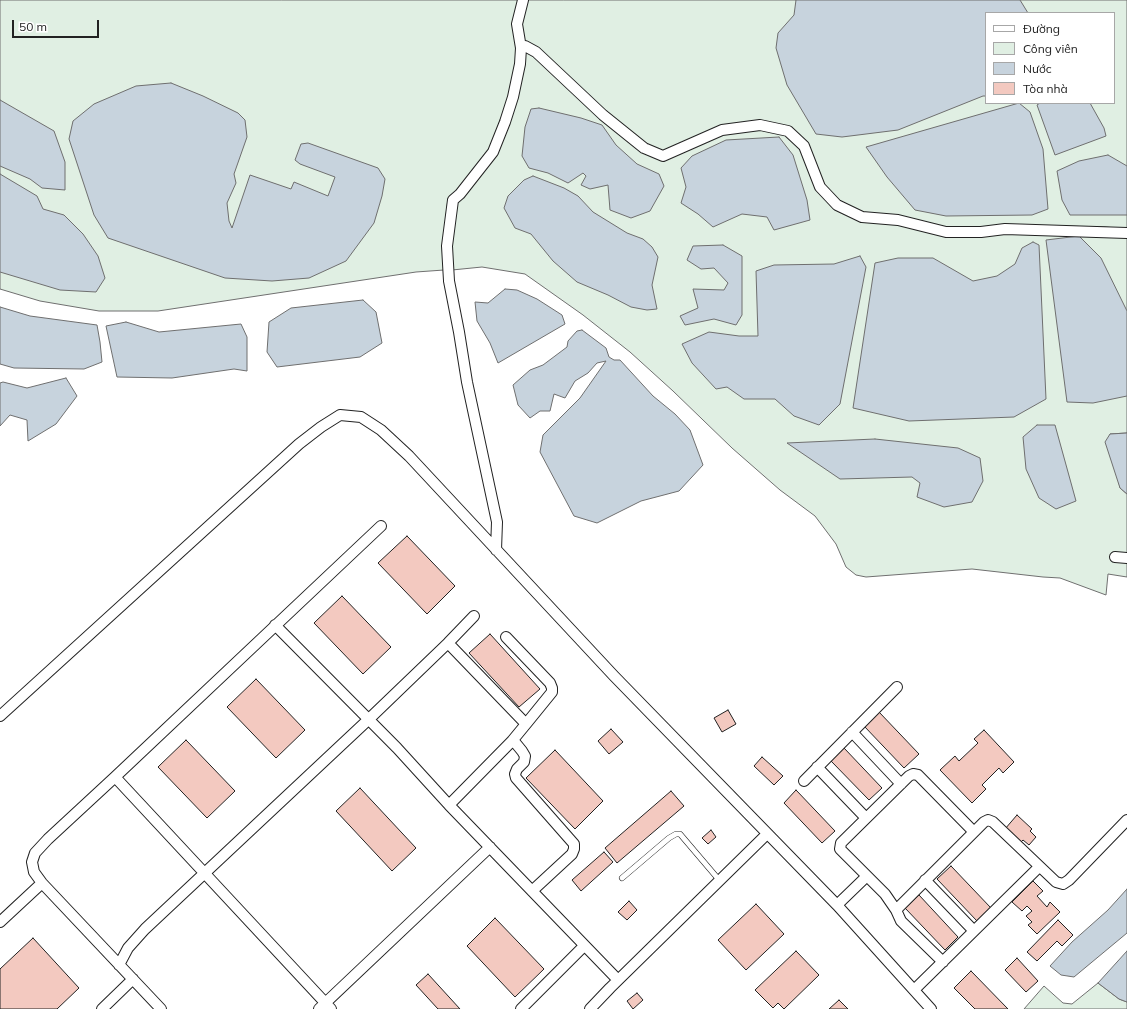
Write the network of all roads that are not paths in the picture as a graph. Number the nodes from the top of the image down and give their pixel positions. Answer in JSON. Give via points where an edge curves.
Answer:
{"nodes":[{"id":1,"x":523,"y":0,"type":"edge"},
{"id":2,"x":520,"y":48,"type":"junction"},
{"id":3,"x":1127,"y":233,"type":"edge"},
{"id":4,"x":381,"y":526,"type":"dead end"},
{"id":5,"x":496,"y":550,"type":"junction"},
{"id":6,"x":1116,"y":557,"type":"dead end"},
{"id":7,"x":1127,"y":558,"type":"edge"},
{"id":8,"x":474,"y":616,"type":"dead end"},
{"id":9,"x":275,"y":625,"type":"junction"},
{"id":10,"x":506,"y":637,"type":"dead end"},
{"id":11,"x":448,"y":643,"type":"junction"},
{"id":12,"x":897,"y":687,"type":"dead end"},
{"id":13,"x":0,"y":716,"type":"edge"},
{"id":14,"x":369,"y":719,"type":"junction"},
{"id":15,"x":526,"y":724,"type":"junction"},
{"id":16,"x":852,"y":732,"type":"junction"},
{"id":17,"x":513,"y":740,"type":"junction"},
{"id":18,"x":817,"y":767,"type":"junction"},
{"id":19,"x":115,"y":778,"type":"junction"},
{"id":20,"x":804,"y":781,"type":"dead end"},
{"id":21,"x":901,"y":784,"type":"junction"},
{"id":22,"x":449,"y":805,"type":"junction"},
{"id":23,"x":866,"y":818,"type":"junction"},
{"id":24,"x":1127,"y":820,"type":"edge"},
{"id":25,"x":974,"y":832,"type":"junction"},
{"id":26,"x":767,"y":834,"type":"junction"},
{"id":27,"x":490,"y":847,"type":"junction"},
{"id":28,"x":1039,"y":867,"type":"junction"},
{"id":29,"x":204,"y":873,"type":"junction"},
{"id":30,"x":867,"y":876,"type":"junction"},
{"id":31,"x":622,"y":878,"type":"dead end"},
{"id":32,"x":925,"y":880,"type":"junction"},
{"id":33,"x":720,"y":881,"type":"junction"},
{"id":34,"x":42,"y":884,"type":"junction"},
{"id":35,"x":532,"y":891,"type":"junction"},
{"id":36,"x":837,"y":905,"type":"junction"},
{"id":37,"x":896,"y":910,"type":"junction"},
{"id":38,"x":0,"y":922,"type":"edge"},
{"id":39,"x":974,"y":931,"type":"junction"},
{"id":40,"x":584,"y":946,"type":"junction"},
{"id":41,"x":943,"y":962,"type":"junction"},
{"id":42,"x":119,"y":965,"type":"junction"},
{"id":43,"x":133,"y":979,"type":"junction"},
{"id":44,"x":618,"y":980,"type":"junction"},
{"id":45,"x":914,"y":990,"type":"junction"},
{"id":46,"x":325,"y":1007,"type":"edge"},
{"id":47,"x":928,"y":1008,"type":"edge"},
{"id":48,"x":102,"y":1009,"type":"edge"},
{"id":49,"x":161,"y":1009,"type":"edge"},
{"id":50,"x":521,"y":1009,"type":"edge"},
{"id":51,"x":590,"y":1009,"type":"edge"}],
"edges":[{"from":1,"to":2,"type":"street","via":[[517,24]]},
{"from":2,"to":3,"type":"street","via":[[526,46],[536,52],[603,115],[644,148],[663,156],[722,130],[760,125],[788,131],[804,146],[820,187],[837,205],[862,217],[898,220],[946,232],[1005,229]]},
{"from":2,"to":5,"type":"street","via":[[520,64],[505,122],[493,152],[453,200],[447,246],[449,281],[467,382],[497,522]]},
{"from":4,"to":9,"type":"street"},
{"from":5,"to":13,"type":"street","via":[[409,456],[381,430],[361,417],[340,415],[299,444]]},
{"from":5,"to":26,"type":"street"},
{"from":6,"to":7,"type":"street"},
{"from":8,"to":11,"type":"street"},
{"from":9,"to":14,"type":"street"},
{"from":9,"to":19,"type":"street"},
{"from":10,"to":15,"type":"street","via":[[552,688],[552,692]]},
{"from":11,"to":14,"type":"street"},
{"from":11,"to":15,"type":"street"},
{"from":12,"to":16,"type":"street"},
{"from":14,"to":22,"type":"street"},
{"from":14,"to":29,"type":"street"},
{"from":15,"to":17,"type":"street"},
{"from":16,"to":18,"type":"street"},
{"from":16,"to":21,"type":"street"},
{"from":17,"to":22,"type":"street"},
{"from":17,"to":35,"type":"street","via":[[525,756],[524,762],[514,774],[516,778],[574,844],[572,854]]},
{"from":18,"to":20,"type":"street"},
{"from":18,"to":23,"type":"street"},
{"from":19,"to":29,"type":"street"},
{"from":19,"to":34,"type":"street","via":[[35,853],[32,862],[34,872]]},
{"from":21,"to":23,"type":"street"},
{"from":21,"to":25,"type":"street","via":[[913,774],[918,774]]},
{"from":22,"to":27,"type":"street"},
{"from":23,"to":30,"type":"street","via":[[841,843],[840,849]]},
{"from":24,"to":28,"type":"street","via":[[1070,880],[1063,884],[1056,882]]},
{"from":25,"to":28,"type":"street","via":[[984,822],[993,822]]},
{"from":25,"to":32,"type":"street"},
{"from":26,"to":33,"type":"street"},
{"from":26,"to":36,"type":"street"},
{"from":27,"to":35,"type":"street"},
{"from":27,"to":46,"type":"street"},
{"from":28,"to":39,"type":"street"},
{"from":29,"to":42,"type":"street","via":[[145,929],[128,948]]},
{"from":29,"to":46,"type":"street"},
{"from":30,"to":36,"type":"street"},
{"from":30,"to":37,"type":"street","via":[[885,894]]},
{"from":31,"to":33,"type":"lane","via":[[669,838],[680,834]]},
{"from":32,"to":37,"type":"street"},
{"from":32,"to":39,"type":"street"},
{"from":33,"to":44,"type":"street"},
{"from":34,"to":38,"type":"street"},
{"from":34,"to":42,"type":"street"},
{"from":35,"to":40,"type":"street"},
{"from":36,"to":45,"type":"street"},
{"from":37,"to":41,"type":"street","via":[[901,921]]},
{"from":39,"to":41,"type":"street"},
{"from":40,"to":44,"type":"street"},
{"from":40,"to":50,"type":"street"},
{"from":41,"to":45,"type":"street"},
{"from":42,"to":43,"type":"street"},
{"from":43,"to":48,"type":"street"},
{"from":43,"to":49,"type":"street"},
{"from":44,"to":51,"type":"street"},
{"from":45,"to":47,"type":"street"}]}
